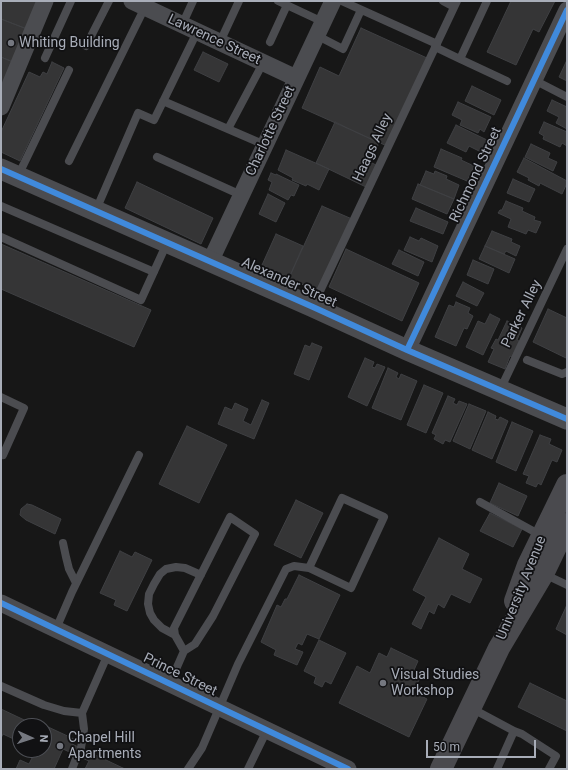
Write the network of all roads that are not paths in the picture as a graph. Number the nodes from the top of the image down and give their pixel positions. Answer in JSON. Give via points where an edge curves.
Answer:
{"nodes":[{"id":1,"x":45,"y":1,"type":"edge"},
{"id":2,"x":71,"y":1,"type":"edge"},
{"id":3,"x":109,"y":1,"type":"edge"},
{"id":4,"x":192,"y":1,"type":"edge"},
{"id":5,"x":239,"y":1,"type":"edge"},
{"id":6,"x":278,"y":1,"type":"edge"},
{"id":7,"x":333,"y":1,"type":"edge"},
{"id":8,"x":342,"y":1,"type":"edge"},
{"id":9,"x":443,"y":1,"type":"edge"},
{"id":10,"x":487,"y":1,"type":"edge"},
{"id":11,"x":142,"y":3,"type":"edge"},
{"id":12,"x":456,"y":4,"type":"edge"},
{"id":13,"x":287,"y":5,"type":"junction"},
{"id":14,"x":362,"y":10,"type":"junction"},
{"id":15,"x":567,"y":10,"type":"edge"},
{"id":16,"x":190,"y":28,"type":"junction"},
{"id":17,"x":320,"y":28,"type":"junction"},
{"id":18,"x":220,"y":42,"type":"junction"},
{"id":19,"x":270,"y":42,"type":"dead end"},
{"id":20,"x":86,"y":46,"type":"dead end"},
{"id":21,"x":436,"y":46,"type":"junction"},
{"id":22,"x":45,"y":58,"type":"dead end"},
{"id":23,"x":460,"y":59,"type":"junction"},
{"id":24,"x":263,"y":62,"type":"junction"},
{"id":25,"x":69,"y":70,"type":"dead end"},
{"id":26,"x":296,"y":78,"type":"junction"},
{"id":27,"x":534,"y":80,"type":"junction"},
{"id":28,"x":507,"y":81,"type":"dead end"},
{"id":29,"x":567,"y":97,"type":"edge"},
{"id":30,"x":163,"y":101,"type":"junction"},
{"id":31,"x":1,"y":107,"type":"edge"},
{"id":32,"x":228,"y":129,"type":"junction"},
{"id":33,"x":265,"y":145,"type":"junction"},
{"id":34,"x":157,"y":156,"type":"dead end"},
{"id":35,"x":69,"y":161,"type":"dead end"},
{"id":36,"x":10,"y":173,"type":"edge"},
{"id":37,"x":241,"y":195,"type":"junction"},
{"id":38,"x":1,"y":206,"type":"edge"},
{"id":39,"x":95,"y":211,"type":"junction"},
{"id":40,"x":1,"y":237,"type":"edge"},
{"id":41,"x":167,"y":243,"type":"junction"},
{"id":42,"x":567,"y":248,"type":"edge"},
{"id":43,"x":210,"y":262,"type":"junction"},
{"id":44,"x":154,"y":272,"type":"junction"},
{"id":45,"x":313,"y":307,"type":"junction"},
{"id":46,"x":407,"y":350,"type":"junction"},
{"id":47,"x":527,"y":360,"type":"dead end"},
{"id":48,"x":567,"y":372,"type":"edge"},
{"id":49,"x":500,"y":390,"type":"junction"},
{"id":50,"x":1,"y":396,"type":"edge"},
{"id":51,"x":567,"y":419,"type":"edge"},
{"id":52,"x":1,"y":454,"type":"edge"},
{"id":53,"x":139,"y":455,"type":"dead end"},
{"id":54,"x":567,"y":484,"type":"edge"},
{"id":55,"x":480,"y":502,"type":"dead end"},
{"id":56,"x":567,"y":524,"type":"edge"},
{"id":57,"x":542,"y":537,"type":"junction"},
{"id":58,"x":63,"y":543,"type":"dead end"},
{"id":59,"x":309,"y":568,"type":"junction"},
{"id":60,"x":543,"y":574,"type":"junction"},
{"id":61,"x":201,"y":575,"type":"junction"},
{"id":62,"x":76,"y":583,"type":"junction"},
{"id":63,"x":567,"y":585,"type":"edge"},
{"id":64,"x":1,"y":603,"type":"edge"},
{"id":65,"x":56,"y":629,"type":"junction"},
{"id":66,"x":175,"y":635,"type":"junction"},
{"id":67,"x":499,"y":648,"type":"junction"},
{"id":68,"x":184,"y":651,"type":"junction"},
{"id":69,"x":108,"y":654,"type":"junction"},
{"id":70,"x":170,"y":684,"type":"junction"},
{"id":71,"x":1,"y":686,"type":"edge"},
{"id":72,"x":220,"y":707,"type":"junction"},
{"id":73,"x":471,"y":707,"type":"junction"},
{"id":74,"x":82,"y":713,"type":"junction"},
{"id":75,"x":267,"y":730,"type":"junction"},
{"id":76,"x":514,"y":731,"type":"junction"},
{"id":77,"x":81,"y":748,"type":"dead end"},
{"id":78,"x":77,"y":756,"type":"dead end"},
{"id":79,"x":251,"y":766,"type":"edge"},
{"id":80,"x":72,"y":769,"type":"edge"},
{"id":81,"x":188,"y":769,"type":"edge"},
{"id":82,"x":348,"y":769,"type":"edge"},
{"id":83,"x":441,"y":769,"type":"edge"},
{"id":84,"x":497,"y":769,"type":"edge"},
{"id":85,"x":549,"y":769,"type":"edge"}],
"edges":[{"from":1,"to":31,"type":"street"},
{"from":2,"to":22,"type":"lane"},
{"from":3,"to":20,"type":"lane"},
{"from":4,"to":16,"type":"lane"},
{"from":5,"to":18,"type":"lane"},
{"from":6,"to":13,"type":"lane"},
{"from":7,"to":17,"type":"street","name":"Charlotte Street"},
{"from":8,"to":14,"type":"lane"},
{"from":9,"to":12,"type":"lane"},
{"from":10,"to":23,"type":"lane"},
{"from":11,"to":16,"type":"street","name":"Lawrence Street"},
{"from":11,"to":35,"type":"lane"},
{"from":12,"to":21,"type":"lane","name":"Haags Alley"},
{"from":13,"to":17,"type":"lane"},
{"from":13,"to":19,"type":"lane"},
{"from":14,"to":17,"type":"lane","via":[[343,49]]},
{"from":14,"to":21,"type":"lane"},
{"from":15,"to":27,"type":"street","name":"Richmond Street"},
{"from":16,"to":18,"type":"street","name":"Lawrence Street"},
{"from":16,"to":30,"type":"lane"},
{"from":17,"to":26,"type":"street","name":"Charlotte Street"},
{"from":18,"to":24,"type":"street","name":"Lawrence Street"},
{"from":21,"to":23,"type":"lane"},
{"from":21,"to":45,"type":"lane","name":"Haags Alley"},
{"from":23,"to":28,"type":"lane"},
{"from":24,"to":26,"type":"street","name":"Lawrence Street"},
{"from":24,"to":32,"type":"lane"},
{"from":25,"to":36,"type":"lane"},
{"from":26,"to":33,"type":"street","name":"Charlotte Street"},
{"from":27,"to":29,"type":"lane"},
{"from":27,"to":46,"type":"street","name":"Richmond Street"},
{"from":30,"to":32,"type":"lane"},
{"from":30,"to":39,"type":"lane","via":[[154,120],[138,113]]},
{"from":32,"to":33,"type":"lane"},
{"from":33,"to":37,"type":"street","name":"Charlotte Street"},
{"from":34,"to":37,"type":"lane"},
{"from":36,"to":39,"type":"street","name":"Alexander Street"},
{"from":37,"to":43,"type":"street","name":"Charlotte Street"},
{"from":38,"to":44,"type":"lane"},
{"from":39,"to":41,"type":"street","name":"Alexander Street"},
{"from":40,"to":44,"type":"lane","via":[[142,300]]},
{"from":41,"to":43,"type":"street","name":"Alexander Street"},
{"from":41,"to":44,"type":"lane"},
{"from":42,"to":49,"type":"lane","name":"Parker Alley"},
{"from":43,"to":45,"type":"street","name":"Alexander Street"},
{"from":45,"to":46,"type":"street","name":"Alexander Street"},
{"from":46,"to":49,"type":"street","name":"Alexander Street"},
{"from":47,"to":48,"type":"lane","via":[[562,374]]},
{"from":49,"to":51,"type":"street","name":"Alexander Street"},
{"from":50,"to":52,"type":"lane","via":[[24,408],[3,455]]},
{"from":53,"to":62,"type":"lane"},
{"from":54,"to":57,"type":"main road","name":"University Avenue"},
{"from":55,"to":57,"type":"lane"},
{"from":56,"to":60,"type":"main road","name":"University Avenue"},
{"from":57,"to":67,"type":"main road","name":"University Avenue","via":[[528,565]]},
{"from":58,"to":62,"type":"lane","via":[[69,569]]},
{"from":59,"to":59,"type":"lane","via":[[350,588],[384,518],[342,498]]},
{"from":59,"to":72,"type":"lane","via":[[294,566],[286,569],[238,664]]},
{"from":60,"to":63,"type":"lane"},
{"from":60,"to":67,"type":"main road","name":"University Avenue"},
{"from":61,"to":66,"type":"lane","via":[[174,628]]},
{"from":61,"to":66,"type":"lane","via":[[185,568],[166,569],[160,574],[149,594],[148,604],[154,620]]},
{"from":61,"to":68,"type":"lane","via":[[230,517],[255,534],[213,616],[195,644]]},
{"from":62,"to":65,"type":"lane"},
{"from":64,"to":65,"type":"street","name":"Prince Street"},
{"from":65,"to":69,"type":"street","name":"Prince Street"},
{"from":66,"to":68,"type":"lane"},
{"from":67,"to":73,"type":"main road","name":"University Avenue"},
{"from":68,"to":70,"type":"lane"},
{"from":69,"to":70,"type":"street","name":"Prince Street"},
{"from":69,"to":74,"type":"lane"},
{"from":70,"to":72,"type":"street","name":"Prince Street"},
{"from":71,"to":74,"type":"lane","via":[[44,705]]},
{"from":72,"to":75,"type":"street","name":"Prince Street"},
{"from":72,"to":81,"type":"lane","via":[[202,748]]},
{"from":73,"to":76,"type":"lane"},
{"from":73,"to":83,"type":"main road","name":"University Avenue"},
{"from":74,"to":77,"type":"lane","via":[[84,729]]},
{"from":75,"to":79,"type":"lane"},
{"from":75,"to":82,"type":"street","name":"Prince Street"},
{"from":76,"to":84,"type":"lane"},
{"from":76,"to":85,"type":"lane","via":[[556,756]]},
{"from":78,"to":80,"type":"lane"}]}
